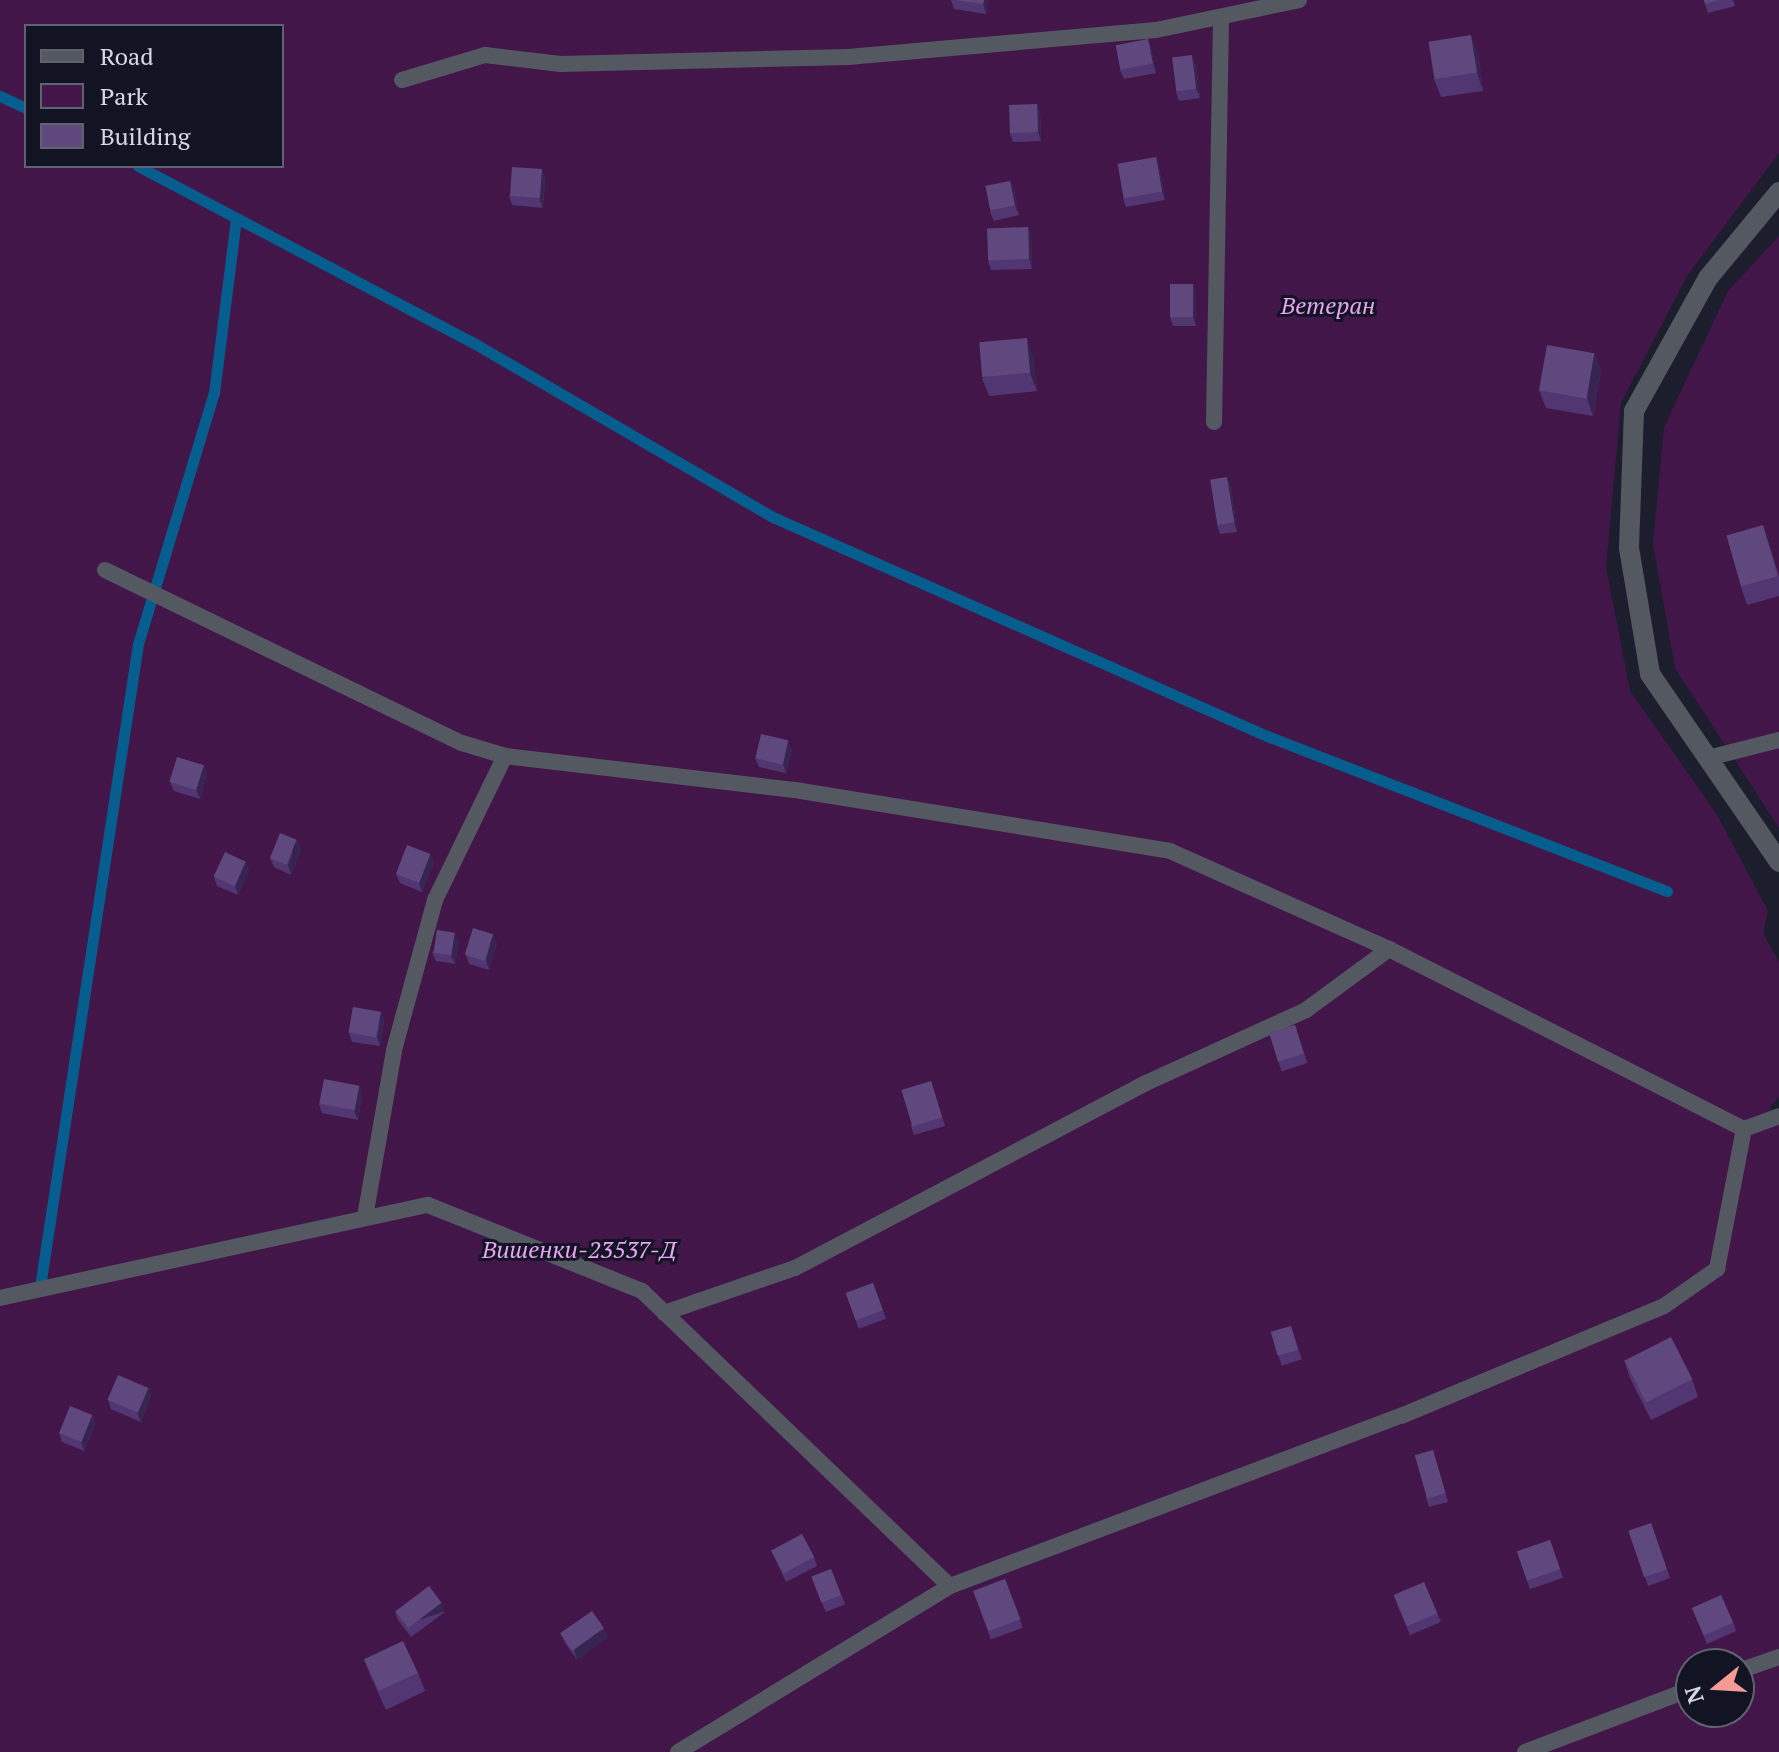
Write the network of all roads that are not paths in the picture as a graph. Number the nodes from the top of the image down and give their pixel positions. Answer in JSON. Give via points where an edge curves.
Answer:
{"nodes":[{"id":1,"x":1299,"y":0,"type":"edge"},
{"id":2,"x":1221,"y":17,"type":"junction"},
{"id":3,"x":402,"y":80,"type":"dead end"},
{"id":4,"x":1779,"y":192,"type":"edge"},
{"id":5,"x":1214,"y":422,"type":"dead end"},
{"id":6,"x":105,"y":570,"type":"dead end"},
{"id":7,"x":1779,"y":740,"type":"edge"},
{"id":8,"x":505,"y":756,"type":"junction"},
{"id":9,"x":1708,"y":758,"type":"junction"},
{"id":10,"x":1779,"y":862,"type":"edge"},
{"id":11,"x":1389,"y":949,"type":"junction"},
{"id":12,"x":1779,"y":1116,"type":"edge"},
{"id":13,"x":1744,"y":1129,"type":"junction"},
{"id":14,"x":365,"y":1217,"type":"junction"},
{"id":15,"x":0,"y":1298,"type":"edge"},
{"id":16,"x":664,"y":1313,"type":"junction"},
{"id":17,"x":950,"y":1586,"type":"junction"},
{"id":18,"x":1779,"y":1657,"type":"edge"},
{"id":19,"x":1755,"y":1665,"type":"edge"},
{"id":20,"x":1675,"y":1695,"type":"edge"},
{"id":21,"x":678,"y":1752,"type":"edge"},
{"id":22,"x":1525,"y":1752,"type":"edge"}],
"edges":[{"from":1,"to":2,"type":"lane"},
{"from":2,"to":3,"type":"lane","via":[[1156,30],[848,57],[560,64],[485,55]]},
{"from":2,"to":5,"type":"lane"},
{"from":4,"to":9,"type":"street","via":[[1708,278],[1634,411],[1629,548],[1650,674]]},
{"from":6,"to":8,"type":"lane","via":[[462,743]]},
{"from":7,"to":9,"type":"lane"},
{"from":8,"to":11,"type":"lane","via":[[801,791],[1170,851]]},
{"from":8,"to":14,"type":"lane","via":[[435,900],[394,1050]]},
{"from":9,"to":10,"type":"street"},
{"from":11,"to":13,"type":"lane"},
{"from":11,"to":16,"type":"lane","via":[[1306,1010],[1146,1083],[795,1268]]},
{"from":12,"to":13,"type":"lane"},
{"from":13,"to":17,"type":"lane","via":[[1717,1269],[1664,1306],[1401,1416]]},
{"from":14,"to":15,"type":"lane"},
{"from":14,"to":16,"type":"lane","via":[[428,1205],[642,1291]]},
{"from":16,"to":17,"type":"lane"},
{"from":17,"to":21,"type":"lane"},
{"from":18,"to":19,"type":"lane"},
{"from":20,"to":22,"type":"lane"}]}
